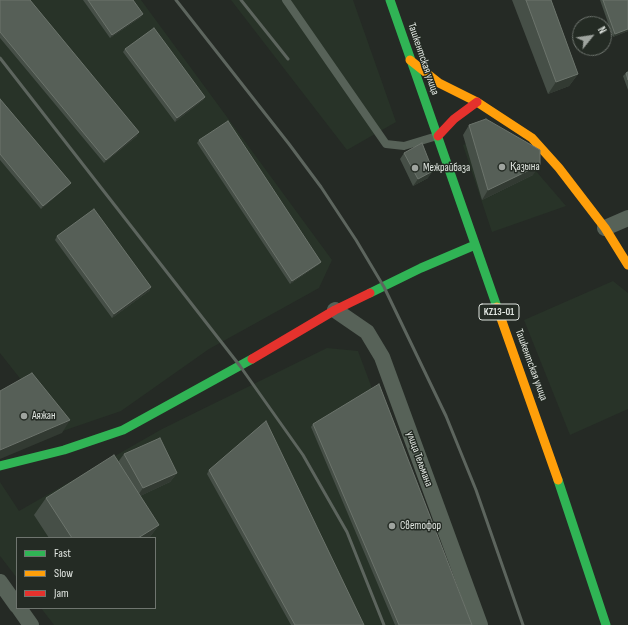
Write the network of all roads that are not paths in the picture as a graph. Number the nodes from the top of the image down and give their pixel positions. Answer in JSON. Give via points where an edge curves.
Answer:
{"nodes":[{"id":1,"x":286,"y":0,"type":"edge"},
{"id":2,"x":390,"y":0,"type":"edge"},
{"id":3,"x":410,"y":60,"type":"junction"},
{"id":4,"x":477,"y":102,"type":"junction"},
{"id":5,"x":438,"y":136,"type":"junction"},
{"id":6,"x":628,"y":218,"type":"edge"},
{"id":7,"x":605,"y":228,"type":"junction"},
{"id":8,"x":475,"y":245,"type":"junction"},
{"id":9,"x":628,"y":265,"type":"edge"},
{"id":10,"x":335,"y":310,"type":"junction"},
{"id":11,"x":0,"y":466,"type":"edge"},
{"id":12,"x":0,"y":582,"type":"edge"},
{"id":13,"x":16,"y":604,"type":"edge"},
{"id":14,"x":19,"y":609,"type":"edge"},
{"id":15,"x":31,"y":625,"type":"edge"},
{"id":16,"x":480,"y":625,"type":"edge"},
{"id":17,"x":606,"y":625,"type":"edge"}],
"edges":[{"from":1,"to":5,"type":"lane","via":[[386,144],[404,146]]},
{"from":2,"to":3,"type":"main road","name":"Ташкентская улица","number":"KZ13-01"},
{"from":3,"to":4,"type":"main road","via":[[439,83]]},
{"from":3,"to":5,"type":"main road","name":"Ташкентская улица","number":"KZ13-01"},
{"from":4,"to":5,"type":"main road","via":[[454,119]]},
{"from":4,"to":7,"type":"main road","via":[[532,138],[559,168]]},
{"from":5,"to":8,"type":"main road","name":"Ташкентская улица","number":"KZ13-01"},
{"from":6,"to":7,"type":"street"},
{"from":7,"to":9,"type":"main road"},
{"from":8,"to":10,"type":"main road"},
{"from":8,"to":17,"type":"main road","name":"Ташкентская улица","number":"KZ13-01","via":[[540,426]]},
{"from":10,"to":11,"type":"main road","via":[[123,430],[64,450]]},
{"from":10,"to":16,"type":"street","name":"улица Тельмана","via":[[367,332],[382,357]]},
{"from":12,"to":13,"type":"street"},
{"from":14,"to":15,"type":"street"}]}
